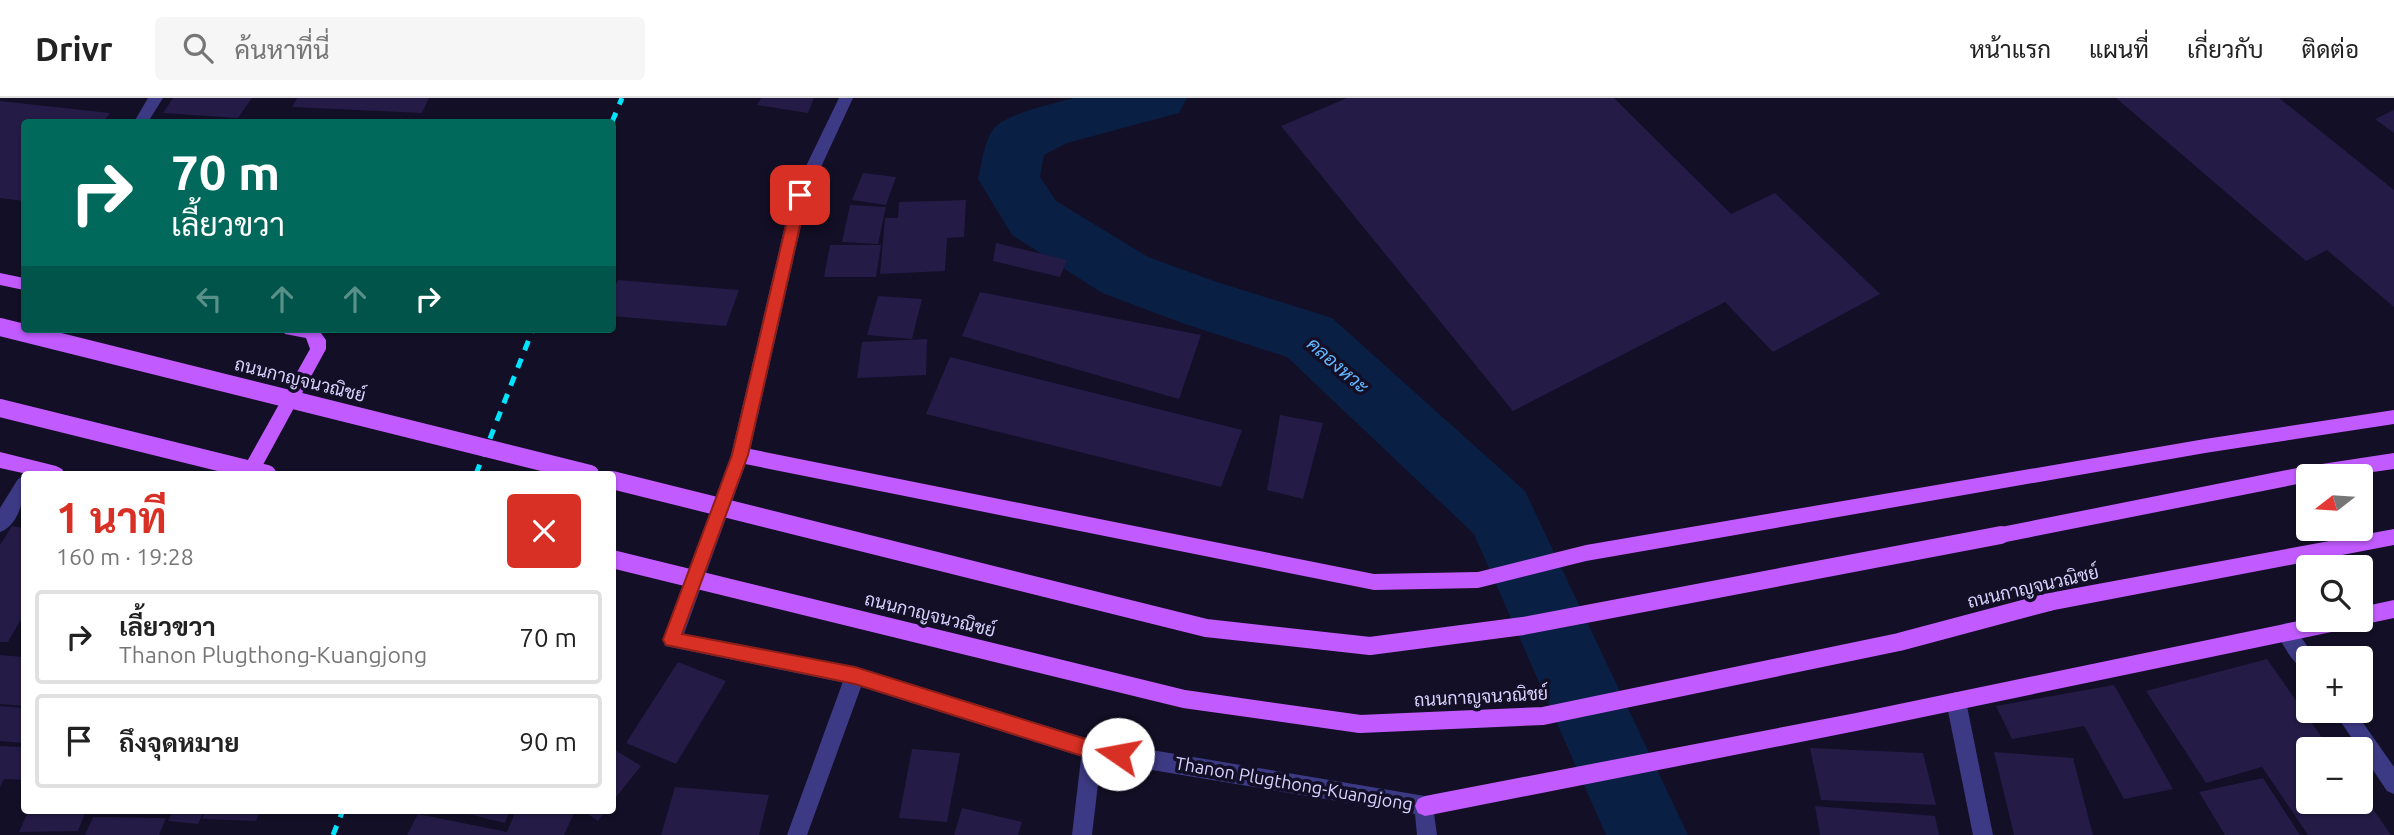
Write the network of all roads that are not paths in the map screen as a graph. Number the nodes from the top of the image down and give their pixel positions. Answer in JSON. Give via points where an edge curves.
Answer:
{"nodes":[{"id":1,"x":156,"y":98,"type":"edge"},
{"id":2,"x":846,"y":98,"type":"edge"},
{"id":3,"x":143,"y":119,"type":"edge"},
{"id":4,"x":0,"y":279,"type":"edge"},
{"id":5,"x":21,"y":283,"type":"edge"},
{"id":6,"x":0,"y":327,"type":"edge"},
{"id":7,"x":21,"y":332,"type":"edge"},
{"id":8,"x":24,"y":333,"type":"edge"},
{"id":9,"x":312,"y":333,"type":"edge"},
{"id":10,"x":0,"y":408,"type":"edge"},
{"id":11,"x":2394,"y":417,"type":"edge"},
{"id":12,"x":740,"y":455,"type":"junction"},
{"id":13,"x":0,"y":460,"type":"edge"},
{"id":14,"x":2394,"y":461,"type":"edge"},
{"id":15,"x":21,"y":471,"type":"edge"},
{"id":16,"x":251,"y":471,"type":"edge"},
{"id":17,"x":255,"y":471,"type":"edge"},
{"id":18,"x":578,"y":471,"type":"edge"},
{"id":19,"x":616,"y":481,"type":"edge"},
{"id":20,"x":21,"y":490,"type":"edge"},
{"id":21,"x":0,"y":524,"type":"edge"},
{"id":22,"x":2394,"y":537,"type":"edge"},
{"id":23,"x":616,"y":560,"type":"edge"},
{"id":24,"x":2394,"y":609,"type":"edge"},
{"id":25,"x":2373,"y":614,"type":"edge"},
{"id":26,"x":2296,"y":630,"type":"edge"},
{"id":27,"x":2286,"y":632,"type":"junction"},
{"id":28,"x":2296,"y":646,"type":"edge"},
{"id":29,"x":855,"y":676,"type":"junction"},
{"id":30,"x":1956,"y":701,"type":"junction"},
{"id":31,"x":2351,"y":723,"type":"edge"},
{"id":32,"x":1092,"y":750,"type":"junction"},
{"id":33,"x":2394,"y":785,"type":"edge"},
{"id":34,"x":1425,"y":806,"type":"junction"},
{"id":35,"x":797,"y":835,"type":"edge"},
{"id":36,"x":1082,"y":835,"type":"edge"},
{"id":37,"x":1427,"y":835,"type":"edge"},
{"id":38,"x":1983,"y":835,"type":"edge"}],
"edges":[{"from":1,"to":3,"type":"street"},
{"from":2,"to":12,"type":"street","name":"Thanon Plugthong-Kuangjong","via":[[800,195]]},
{"from":4,"to":5,"type":"main road"},
{"from":6,"to":7,"type":"main road","name":"ถนนกาญจนวณิชย์","bridge":true},
{"from":8,"to":18,"type":"main road","name":"ถนนกาญจนวณิชย์","bridge":true},
{"from":9,"to":16,"type":"main road","via":[[318,349]]},
{"from":10,"to":17,"type":"main road","bridge":true},
{"from":11,"to":12,"type":"main road","via":[[1587,552],[1479,580],[1374,582]]},
{"from":12,"to":29,"type":"street","name":"Thanon Plugthong-Kuangjong","via":[[672,640]]},
{"from":13,"to":15,"type":"main road"},
{"from":14,"to":19,"type":"main road","bridge":true,"via":[[1523,626],[1370,646],[1206,628]]},
{"from":20,"to":21,"type":"street"},
{"from":22,"to":23,"type":"main road","name":"ถนนกาญจนวณิชย์","bridge":true,"via":[[2049,602],[1899,642],[1543,716],[1360,724],[1184,699]]},
{"from":24,"to":25,"type":"main road"},
{"from":26,"to":27,"type":"main road"},
{"from":27,"to":28,"type":"street"},
{"from":27,"to":30,"type":"main road"},
{"from":29,"to":32,"type":"street","name":"Thanon Plugthong-Kuangjong"},
{"from":29,"to":35,"type":"street"},
{"from":30,"to":34,"type":"main road"},
{"from":30,"to":38,"type":"street"},
{"from":31,"to":33,"type":"street"},
{"from":32,"to":34,"type":"street","name":"Thanon Plugthong-Kuangjong"},
{"from":32,"to":36,"type":"street"},
{"from":34,"to":37,"type":"street","name":"Thanon Plugthong-Kuangjong"}]}
